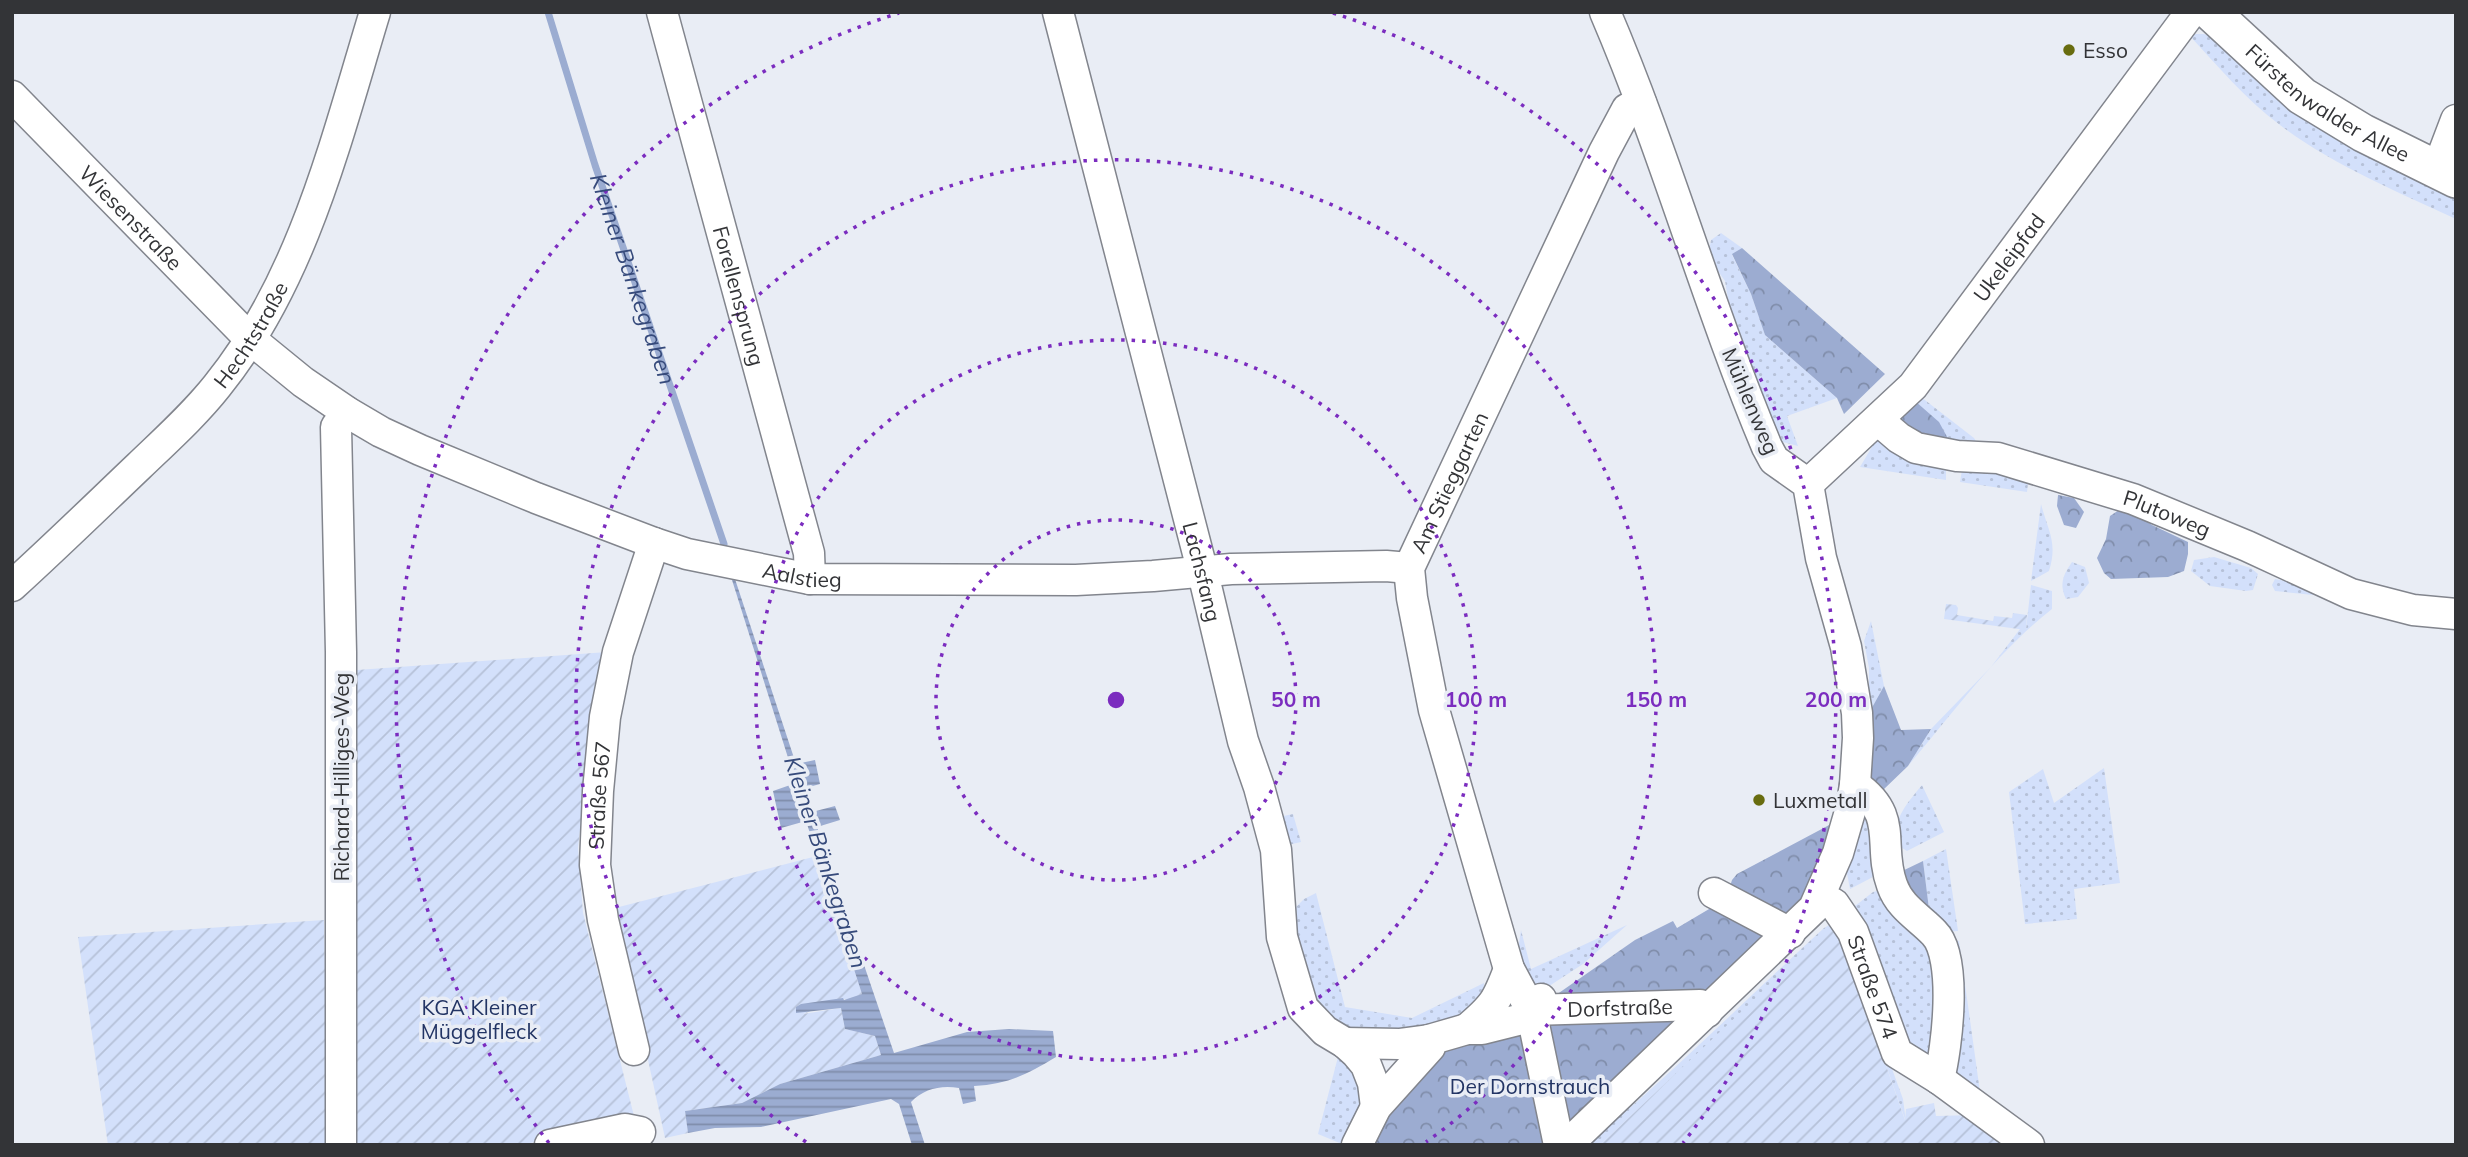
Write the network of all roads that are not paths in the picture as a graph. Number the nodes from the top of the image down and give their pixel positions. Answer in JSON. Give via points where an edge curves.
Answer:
{"nodes":[{"id":1,"x":375,"y":12,"type":"edge"},
{"id":2,"x":662,"y":12,"type":"edge"},
{"id":3,"x":1058,"y":12,"type":"edge"},
{"id":4,"x":1605,"y":12,"type":"edge"},
{"id":5,"x":2191,"y":12,"type":"edge"},
{"id":6,"x":2211,"y":12,"type":"edge"},
{"id":7,"x":12,"y":96,"type":"edge"},
{"id":8,"x":1641,"y":103,"type":"junction"},
{"id":9,"x":2456,"y":120,"type":"edge"},
{"id":10,"x":2446,"y":174,"type":"edge"},
{"id":11,"x":249,"y":338,"type":"junction"},
{"id":12,"x":346,"y":412,"type":"junction"},
{"id":13,"x":1878,"y":420,"type":"junction"},
{"id":14,"x":1808,"y":484,"type":"junction"},
{"id":15,"x":654,"y":543,"type":"junction"},
{"id":16,"x":1409,"y":568,"type":"junction"},
{"id":17,"x":1203,"y":573,"type":"junction"},
{"id":18,"x":810,"y":579,"type":"junction"},
{"id":19,"x":12,"y":586,"type":"edge"},
{"id":20,"x":2456,"y":614,"type":"edge"},
{"id":21,"x":1855,"y":785,"type":"junction"},
{"id":22,"x":1714,"y":893,"type":"dead end"},
{"id":23,"x":1818,"y":903,"type":"junction"},
{"id":24,"x":1790,"y":933,"type":"junction"},
{"id":25,"x":1525,"y":992,"type":"junction"},
{"id":26,"x":1707,"y":1012,"type":"junction"},
{"id":27,"x":1467,"y":1029,"type":"junction"},
{"id":28,"x":1429,"y":1040,"type":"junction"},
{"id":29,"x":1345,"y":1043,"type":"junction"},
{"id":30,"x":634,"y":1050,"type":"dead end"},
{"id":31,"x":1939,"y":1079,"type":"junction"},
{"id":32,"x":1376,"y":1107,"type":"junction"},
{"id":33,"x":640,"y":1132,"type":"dead end"},
{"id":34,"x":341,"y":1145,"type":"edge"},
{"id":35,"x":550,"y":1145,"type":"edge"},
{"id":36,"x":1357,"y":1145,"type":"edge"},
{"id":37,"x":1559,"y":1145,"type":"edge"},
{"id":38,"x":1567,"y":1145,"type":"edge"},
{"id":39,"x":2029,"y":1145,"type":"edge"}],
"edges":[{"from":1,"to":11,"type":"street","name":"Hechtstraße","via":[[310,216],[274,300]]},
{"from":2,"to":18,"type":"street","name":"Forellensprung","via":[[809,553]]},
{"from":3,"to":17,"type":"street","name":"Lachsfang"},
{"from":4,"to":8,"type":"street","name":"Mühlenweg"},
{"from":5,"to":13,"type":"street","name":"Ukeleipfad","via":[[1913,386]]},
{"from":6,"to":10,"type":"main road","name":"Fürstenwalder Allee","via":[[2302,96]]},
{"from":7,"to":11,"type":"street","name":"Wiesenstraße"},
{"from":8,"to":14,"type":"street","name":"Mühlenweg","via":[[1767,447],[1774,460]]},
{"from":8,"to":16,"type":"street","name":"Am Stieggarten","via":[[1626,109],[1599,163]]},
{"from":9,"to":10,"type":"street"},
{"from":11,"to":12,"type":"street","name":"Aalstieg"},
{"from":11,"to":19,"type":"street","name":"Hechtstraße","via":[[216,387],[173,432]]},
{"from":12,"to":15,"type":"street","name":"Aalstieg","via":[[420,450]]},
{"from":12,"to":34,"type":"street","name":"Richard-Hilliges-Weg","via":[[336,427]]},
{"from":13,"to":14,"type":"street","name":"Ukeleipfad"},
{"from":13,"to":20,"type":"street","name":"Plutoweg","via":[[1916,448],[1998,458],[2133,499],[2351,594],[2413,610]]},
{"from":14,"to":21,"type":"street","via":[[1857,713]]},
{"from":15,"to":18,"type":"street","name":"Aalstieg"},
{"from":15,"to":30,"type":"street","name":"Straße 567","via":[[618,652],[604,717],[595,865],[603,920]]},
{"from":16,"to":17,"type":"street","name":"Aalstieg","via":[[1285,567]]},
{"from":16,"to":25,"type":"street","name":"Am Stieggarten","via":[[1434,710]]},
{"from":17,"to":18,"type":"street","name":"Aalstieg","via":[[1076,580]]},
{"from":17,"to":29,"type":"street","name":"Lachsfang","via":[[1242,741],[1276,850],[1282,937],[1303,1008],[1325,1031]]},
{"from":21,"to":23,"type":"street","via":[[1838,853]]},
{"from":21,"to":31,"type":"street","via":[[1882,812],[1888,870],[1897,897],[1936,934],[1947,962],[1945,1053]]},
{"from":22,"to":24,"type":"street"},
{"from":23,"to":24,"type":"street","name":"Dorfstraße"},
{"from":23,"to":31,"type":"street","name":"Straße 574","via":[[1834,904],[1853,933],[1897,1053]]},
{"from":24,"to":26,"type":"street","name":"Dorfstraße"},
{"from":25,"to":26,"type":"street","name":"Dorfstraße","via":[[1700,1005]]},
{"from":25,"to":27,"type":"street","via":[[1499,997]]},
{"from":25,"to":27,"type":"street","name":"Dorfstraße","via":[[1522,1018]]},
{"from":25,"to":37,"type":"street","name":"Am Stieggarten"},
{"from":26,"to":38,"type":"street","name":"Dorfstraße"},
{"from":27,"to":28,"type":"street","name":"Dorfstraße"},
{"from":28,"to":29,"type":"street","name":"Dorfstraße"},
{"from":28,"to":32,"type":"street","via":[[1430,1047]]},
{"from":29,"to":32,"type":"street","name":"Lachsfang","via":[[1366,1065]]},
{"from":31,"to":39,"type":"street","name":"Straße 574"},
{"from":32,"to":36,"type":"street"},
{"from":33,"to":35,"type":"street","via":[[625,1129]]}]}
